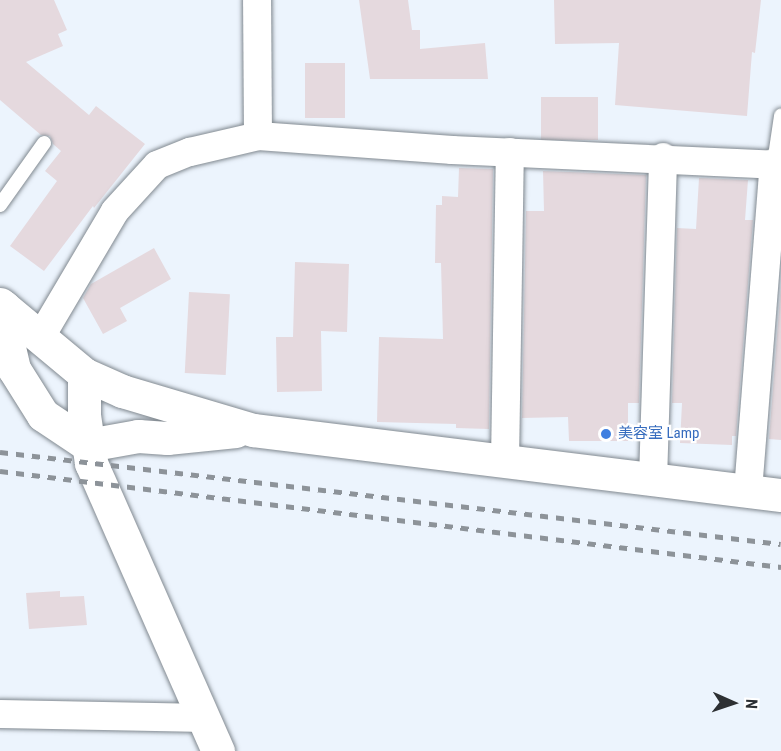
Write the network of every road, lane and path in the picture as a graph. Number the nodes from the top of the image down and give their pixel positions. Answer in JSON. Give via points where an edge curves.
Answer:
{"nodes":[{"id":1,"x":257,"y":0,"type":"edge"},
{"id":2,"x":781,"y":116,"type":"edge"},
{"id":3,"x":258,"y":136,"type":"junction"},
{"id":4,"x":44,"y":143,"type":"dead end"},
{"id":5,"x":510,"y":152,"type":"junction"},
{"id":6,"x":663,"y":158,"type":"junction"},
{"id":7,"x":778,"y":164,"type":"edge"},
{"id":8,"x":0,"y":205,"type":"edge"},
{"id":9,"x":2,"y":305,"type":"edge"},
{"id":10,"x":40,"y":338,"type":"junction"},
{"id":11,"x":84,"y":374,"type":"junction"},
{"id":12,"x":253,"y":429,"type":"junction"},
{"id":13,"x":88,"y":446,"type":"junction"},
{"id":14,"x":505,"y":462,"type":"junction"},
{"id":15,"x":653,"y":480,"type":"junction"},
{"id":16,"x":748,"y":491,"type":"junction"},
{"id":17,"x":781,"y":495,"type":"edge"},
{"id":18,"x":0,"y":714,"type":"edge"},
{"id":19,"x":205,"y":718,"type":"junction"},
{"id":20,"x":218,"y":751,"type":"edge"}],
"edges":[{"from":1,"to":3,"type":"street"},
{"from":2,"to":7,"type":"lane"},
{"from":3,"to":5,"type":"street"},
{"from":3,"to":10,"type":"street","via":[[190,152],[157,165],[115,211]]},
{"from":4,"to":8,"type":"lane"},
{"from":5,"to":6,"type":"street"},
{"from":5,"to":14,"type":"street"},
{"from":6,"to":7,"type":"street"},
{"from":6,"to":15,"type":"street"},
{"from":7,"to":16,"type":"street"},
{"from":9,"to":10,"type":"street"},
{"from":9,"to":13,"type":"street","via":[[14,369],[43,415]]},
{"from":10,"to":11,"type":"street"},
{"from":11,"to":12,"type":"street","via":[[122,391]]},
{"from":11,"to":13,"type":"street"},
{"from":12,"to":13,"type":"street","via":[[167,438],[138,436]]},
{"from":12,"to":14,"type":"street"},
{"from":13,"to":19,"type":"street","via":[[90,463]]},
{"from":14,"to":15,"type":"street"},
{"from":15,"to":16,"type":"street"},
{"from":16,"to":17,"type":"street"},
{"from":18,"to":19,"type":"street"},
{"from":19,"to":20,"type":"street"}]}
